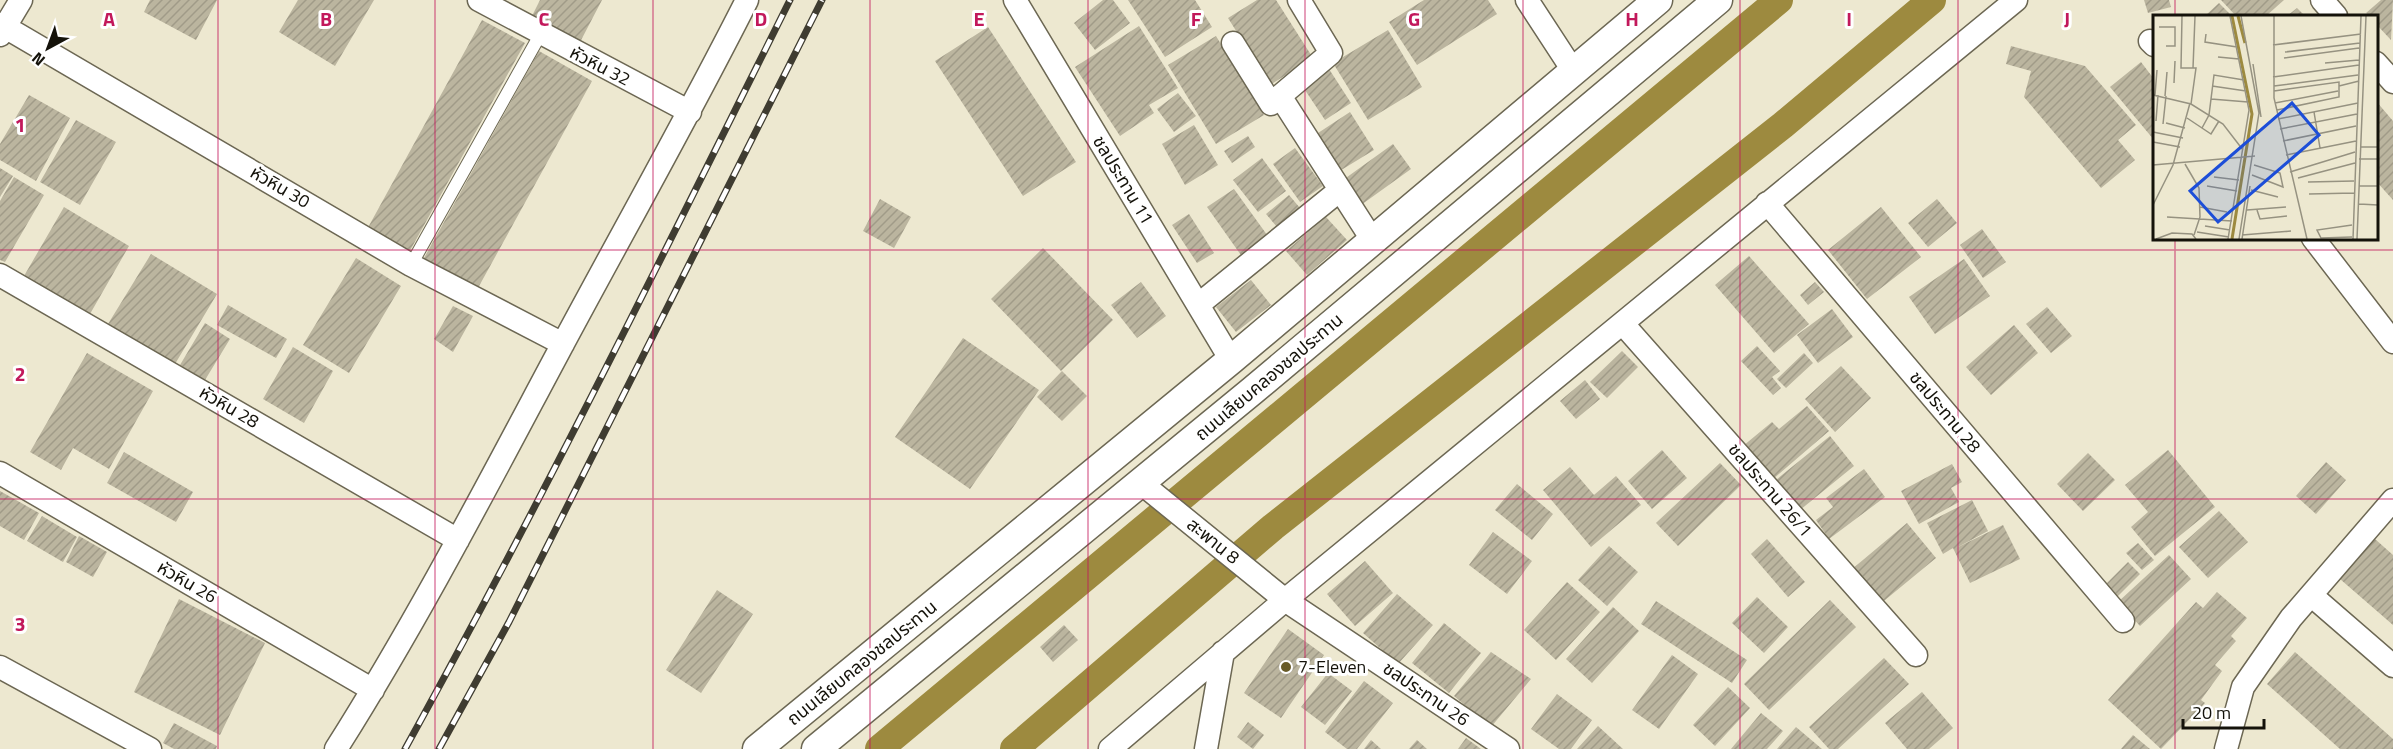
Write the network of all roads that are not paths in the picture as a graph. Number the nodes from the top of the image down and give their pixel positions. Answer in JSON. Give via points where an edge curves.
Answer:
{"nodes":[{"id":1,"x":21,"y":0,"type":"edge"},
{"id":2,"x":479,"y":0,"type":"edge"},
{"id":3,"x":747,"y":0,"type":"edge"},
{"id":4,"x":1015,"y":0,"type":"edge"},
{"id":5,"x":1299,"y":0,"type":"edge"},
{"id":6,"x":1527,"y":0,"type":"edge"},
{"id":7,"x":1658,"y":0,"type":"edge"},
{"id":8,"x":1718,"y":0,"type":"edge"},
{"id":9,"x":2016,"y":0,"type":"edge"},
{"id":10,"x":2322,"y":0,"type":"edge"},
{"id":11,"x":2335,"y":15,"type":"edge"},
{"id":12,"x":2,"y":29,"type":"edge"},
{"id":13,"x":540,"y":35,"type":"junction"},
{"id":14,"x":1233,"y":42,"type":"dead end"},
{"id":15,"x":2378,"y":65,"type":"edge"},
{"id":16,"x":1574,"y":72,"type":"junction"},
{"id":17,"x":2393,"y":82,"type":"edge"},
{"id":18,"x":1280,"y":96,"type":"junction"},
{"id":19,"x":690,"y":112,"type":"junction"},
{"id":20,"x":1340,"y":190,"type":"junction"},
{"id":21,"x":1767,"y":203,"type":"junction"},
{"id":22,"x":2315,"y":240,"type":"edge"},
{"id":23,"x":1373,"y":241,"type":"junction"},
{"id":24,"x":411,"y":265,"type":"junction"},
{"id":25,"x":0,"y":274,"type":"edge"},
{"id":26,"x":1198,"y":304,"type":"junction"},
{"id":27,"x":1623,"y":324,"type":"junction"},
{"id":28,"x":2393,"y":342,"type":"edge"},
{"id":29,"x":563,"y":344,"type":"junction"},
{"id":30,"x":1231,"y":360,"type":"junction"},
{"id":31,"x":1115,"y":456,"type":"junction"},
{"id":32,"x":0,"y":473,"type":"edge"},
{"id":33,"x":1141,"y":483,"type":"junction"},
{"id":34,"x":2393,"y":500,"type":"edge"},
{"id":35,"x":458,"y":540,"type":"junction"},
{"id":36,"x":2311,"y":595,"type":"junction"},
{"id":37,"x":1285,"y":600,"type":"junction"},
{"id":38,"x":2123,"y":621,"type":"dead end"},
{"id":39,"x":1223,"y":652,"type":"junction"},
{"id":40,"x":1916,"y":655,"type":"dead end"},
{"id":41,"x":2393,"y":666,"type":"edge"},
{"id":42,"x":0,"y":667,"type":"edge"},
{"id":43,"x":373,"y":690,"type":"junction"},
{"id":44,"x":2230,"y":745,"type":"edge"},
{"id":45,"x":150,"y":749,"type":"edge"},
{"id":46,"x":336,"y":749,"type":"edge"},
{"id":47,"x":757,"y":749,"type":"edge"},
{"id":48,"x":816,"y":749,"type":"edge"},
{"id":49,"x":1110,"y":749,"type":"edge"},
{"id":50,"x":1206,"y":749,"type":"edge"},
{"id":51,"x":1508,"y":749,"type":"edge"}],
"edges":[{"from":1,"to":12,"type":"street"},
{"from":2,"to":13,"type":"street","name":"หัวหิน 32"},
{"from":3,"to":19,"type":"street"},
{"from":4,"to":26,"type":"street","name":"ชลประทาน 11"},
{"from":5,"to":18,"type":"street","via":[[1330,53]]},
{"from":6,"to":16,"type":"street"},
{"from":7,"to":16,"type":"street","name":"ถนนเลียบคลองชลประทาน"},
{"from":8,"to":33,"type":"street","name":"ถนนเลียบคลองชลประทาน"},
{"from":9,"to":21,"type":"street"},
{"from":10,"to":11,"type":"street"},
{"from":12,"to":24,"type":"street","name":"หัวหิน 30"},
{"from":13,"to":19,"type":"street","name":"หัวหิน 32"},
{"from":13,"to":24,"type":"lane"},
{"from":14,"to":18,"type":"street","via":[[1270,104]]},
{"from":15,"to":17,"type":"street"},
{"from":16,"to":23,"type":"street","name":"ถนนเลียบคลองชลประทาน"},
{"from":18,"to":20,"type":"street"},
{"from":19,"to":29,"type":"street"},
{"from":20,"to":23,"type":"street"},
{"from":20,"to":26,"type":"street"},
{"from":21,"to":27,"type":"street"},
{"from":21,"to":38,"type":"street","name":"ชลประทาน 28"},
{"from":22,"to":28,"type":"street"},
{"from":23,"to":30,"type":"street","name":"ถนนเลียบคลองชลประทาน"},
{"from":24,"to":29,"type":"street","name":"หัวหิน 30"},
{"from":25,"to":35,"type":"street","name":"หัวหิน 28"},
{"from":26,"to":30,"type":"street","name":"ชลประทาน 11"},
{"from":27,"to":37,"type":"street"},
{"from":27,"to":40,"type":"street","name":"ชลประทาน 26/1"},
{"from":29,"to":35,"type":"street"},
{"from":30,"to":31,"type":"street","name":"ถนนเลียบคลองชลประทาน"},
{"from":31,"to":33,"type":"street"},
{"from":31,"to":47,"type":"street","name":"ถนนเลียบคลองชลประทาน"},
{"from":32,"to":43,"type":"street","name":"หัวหิน 26"},
{"from":33,"to":37,"type":"street","name":"สะพาน 8"},
{"from":33,"to":48,"type":"street","name":"ถนนเลียบคลองชลประทาน"},
{"from":34,"to":36,"type":"street"},
{"from":35,"to":43,"type":"street"},
{"from":36,"to":41,"type":"street"},
{"from":36,"to":44,"type":"street","via":[[2243,687]]},
{"from":37,"to":39,"type":"street"},
{"from":37,"to":51,"type":"street","name":"ชลประทาน 26"},
{"from":39,"to":49,"type":"street"},
{"from":39,"to":50,"type":"street"},
{"from":42,"to":45,"type":"street"},
{"from":43,"to":46,"type":"street"}]}
